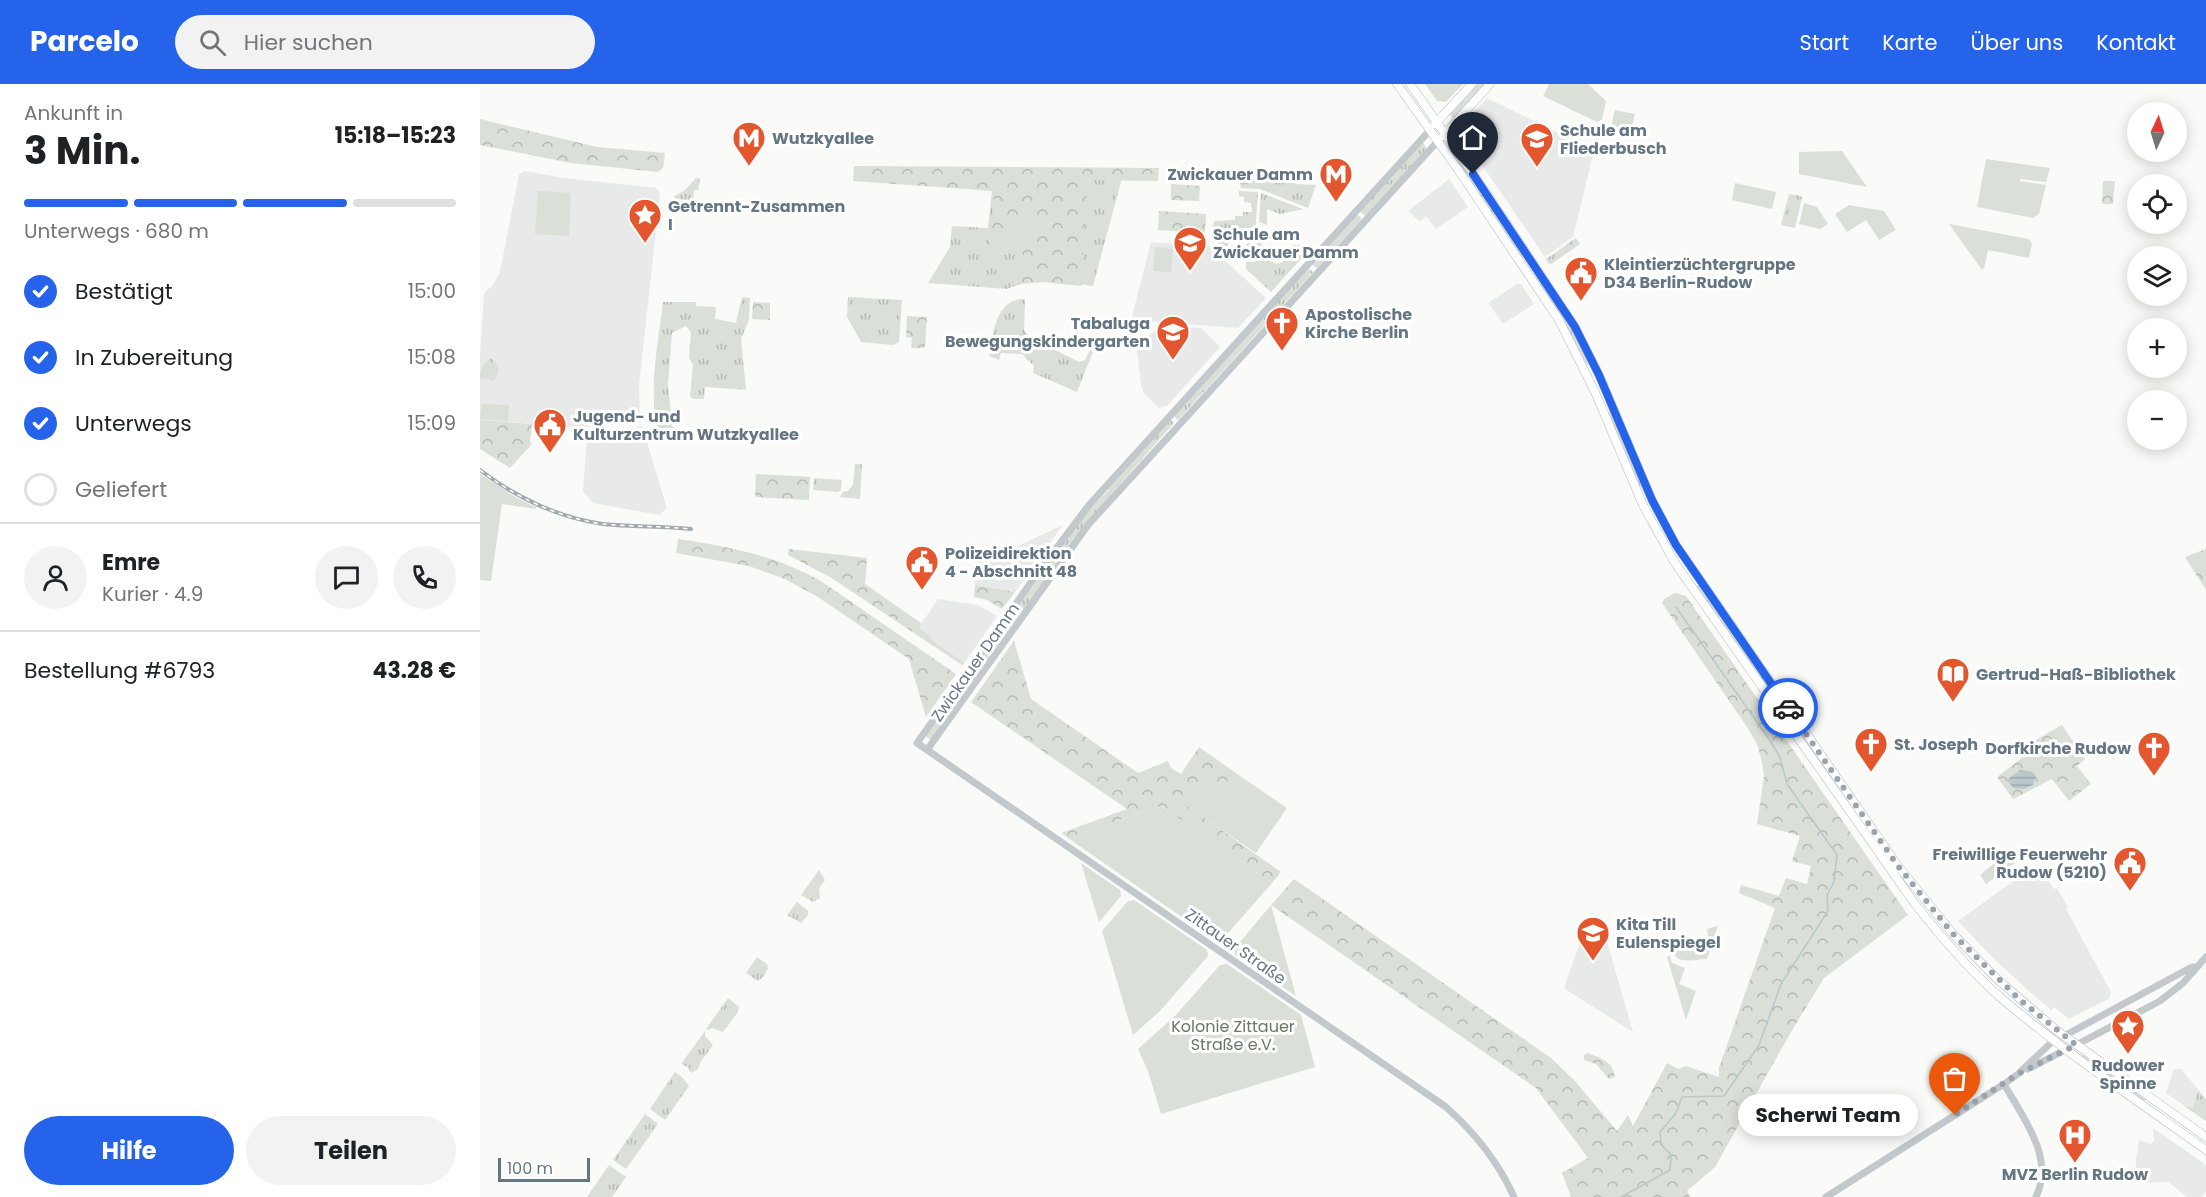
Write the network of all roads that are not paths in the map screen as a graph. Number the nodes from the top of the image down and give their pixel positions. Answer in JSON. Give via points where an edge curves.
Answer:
{"nodes":[{"id":1,"x":1397,"y":84,"type":"edge"},
{"id":2,"x":1410,"y":84,"type":"edge"},
{"id":3,"x":1472,"y":84,"type":"edge"},
{"id":4,"x":1490,"y":84,"type":"edge"},
{"id":5,"x":1437,"y":122,"type":"junction"},
{"id":6,"x":1430,"y":129,"type":"junction"},
{"id":7,"x":1445,"y":133,"type":"junction"},
{"id":8,"x":1438,"y":141,"type":"junction"},
{"id":9,"x":1594,"y":364,"type":"junction"},
{"id":10,"x":1583,"y":369,"type":"junction"},
{"id":11,"x":917,"y":743,"type":"joint"},
{"id":12,"x":1814,"y":744,"type":"junction"},
{"id":13,"x":927,"y":750,"type":"junction"},
{"id":14,"x":1805,"y":750,"type":"junction"},
{"id":15,"x":2206,"y":957,"type":"edge"},
{"id":16,"x":2195,"y":968,"type":"junction"},
{"id":17,"x":2008,"y":990,"type":"junction"},
{"id":18,"x":2001,"y":997,"type":"junction"},
{"id":19,"x":2064,"y":1036,"type":"junction"},
{"id":20,"x":2053,"y":1041,"type":"junction"},
{"id":21,"x":2076,"y":1045,"type":"junction"},
{"id":22,"x":2065,"y":1050,"type":"junction"},
{"id":23,"x":2018,"y":1074,"type":"junction"},
{"id":24,"x":2004,"y":1084,"type":"junction"},
{"id":25,"x":2198,"y":1131,"type":"junction"},
{"id":26,"x":2206,"y":1137,"type":"edge"},
{"id":27,"x":2192,"y":1140,"type":"junction"},
{"id":28,"x":2206,"y":1150,"type":"edge"},
{"id":29,"x":1514,"y":1197,"type":"edge"},
{"id":30,"x":1826,"y":1197,"type":"edge"},
{"id":31,"x":2036,"y":1197,"type":"edge"}],
"edges":[{"from":1,"to":6,"type":"main road"},
{"from":2,"to":5,"type":"main road"},
{"from":3,"to":5,"type":"main road","name":"Zwickauer Damm"},
{"from":4,"to":7,"type":"main road","name":"Zwickauer Damm"},
{"from":5,"to":6,"type":"main road","name":"Zwickauer Damm"},
{"from":5,"to":7,"type":"main road"},
{"from":6,"to":8,"type":"main road"},
{"from":6,"to":11,"type":"street","name":"Zwickauer Damm","via":[[1089,504]]},
{"from":7,"to":8,"type":"main road","name":"Zwickauer Damm"},
{"from":7,"to":9,"type":"main road","via":[[1568,315]]},
{"from":8,"to":10,"type":"main road","via":[[1553,310]]},
{"from":8,"to":13,"type":"street","name":"Zwickauer Damm","via":[[1088,525]]},
{"from":9,"to":10,"type":"main road"},
{"from":9,"to":12,"type":"main road","via":[[1669,533]]},
{"from":10,"to":14,"type":"main road","via":[[1662,540]]},
{"from":11,"to":13,"type":"street","name":"Zittauer Straße"},
{"from":12,"to":14,"type":"main road"},
{"from":12,"to":17,"type":"main road","via":[[1916,890]]},
{"from":13,"to":29,"type":"street","name":"Zittauer Straße","via":[[1446,1107],[1485,1147]]},
{"from":14,"to":18,"type":"main road","via":[[1915,904]]},
{"from":15,"to":16,"type":"street"},
{"from":16,"to":19,"type":"street"},
{"from":16,"to":21,"type":"street","via":[[2160,1001]]},
{"from":17,"to":18,"type":"main road"},
{"from":17,"to":19,"type":"main road"},
{"from":18,"to":20,"type":"main road"},
{"from":19,"to":20,"type":"main road"},
{"from":19,"to":21,"type":"main road"},
{"from":20,"to":22,"type":"main road"},
{"from":20,"to":23,"type":"street"},
{"from":21,"to":22,"type":"main road"},
{"from":21,"to":25,"type":"main road"},
{"from":22,"to":23,"type":"street"},
{"from":22,"to":27,"type":"main road"},
{"from":23,"to":24,"type":"street"},
{"from":24,"to":30,"type":"street"},
{"from":24,"to":31,"type":"street","via":[[2040,1153],[2043,1177]]},
{"from":25,"to":26,"type":"main road"},
{"from":25,"to":27,"type":"main road"},
{"from":27,"to":28,"type":"main road"}]}
